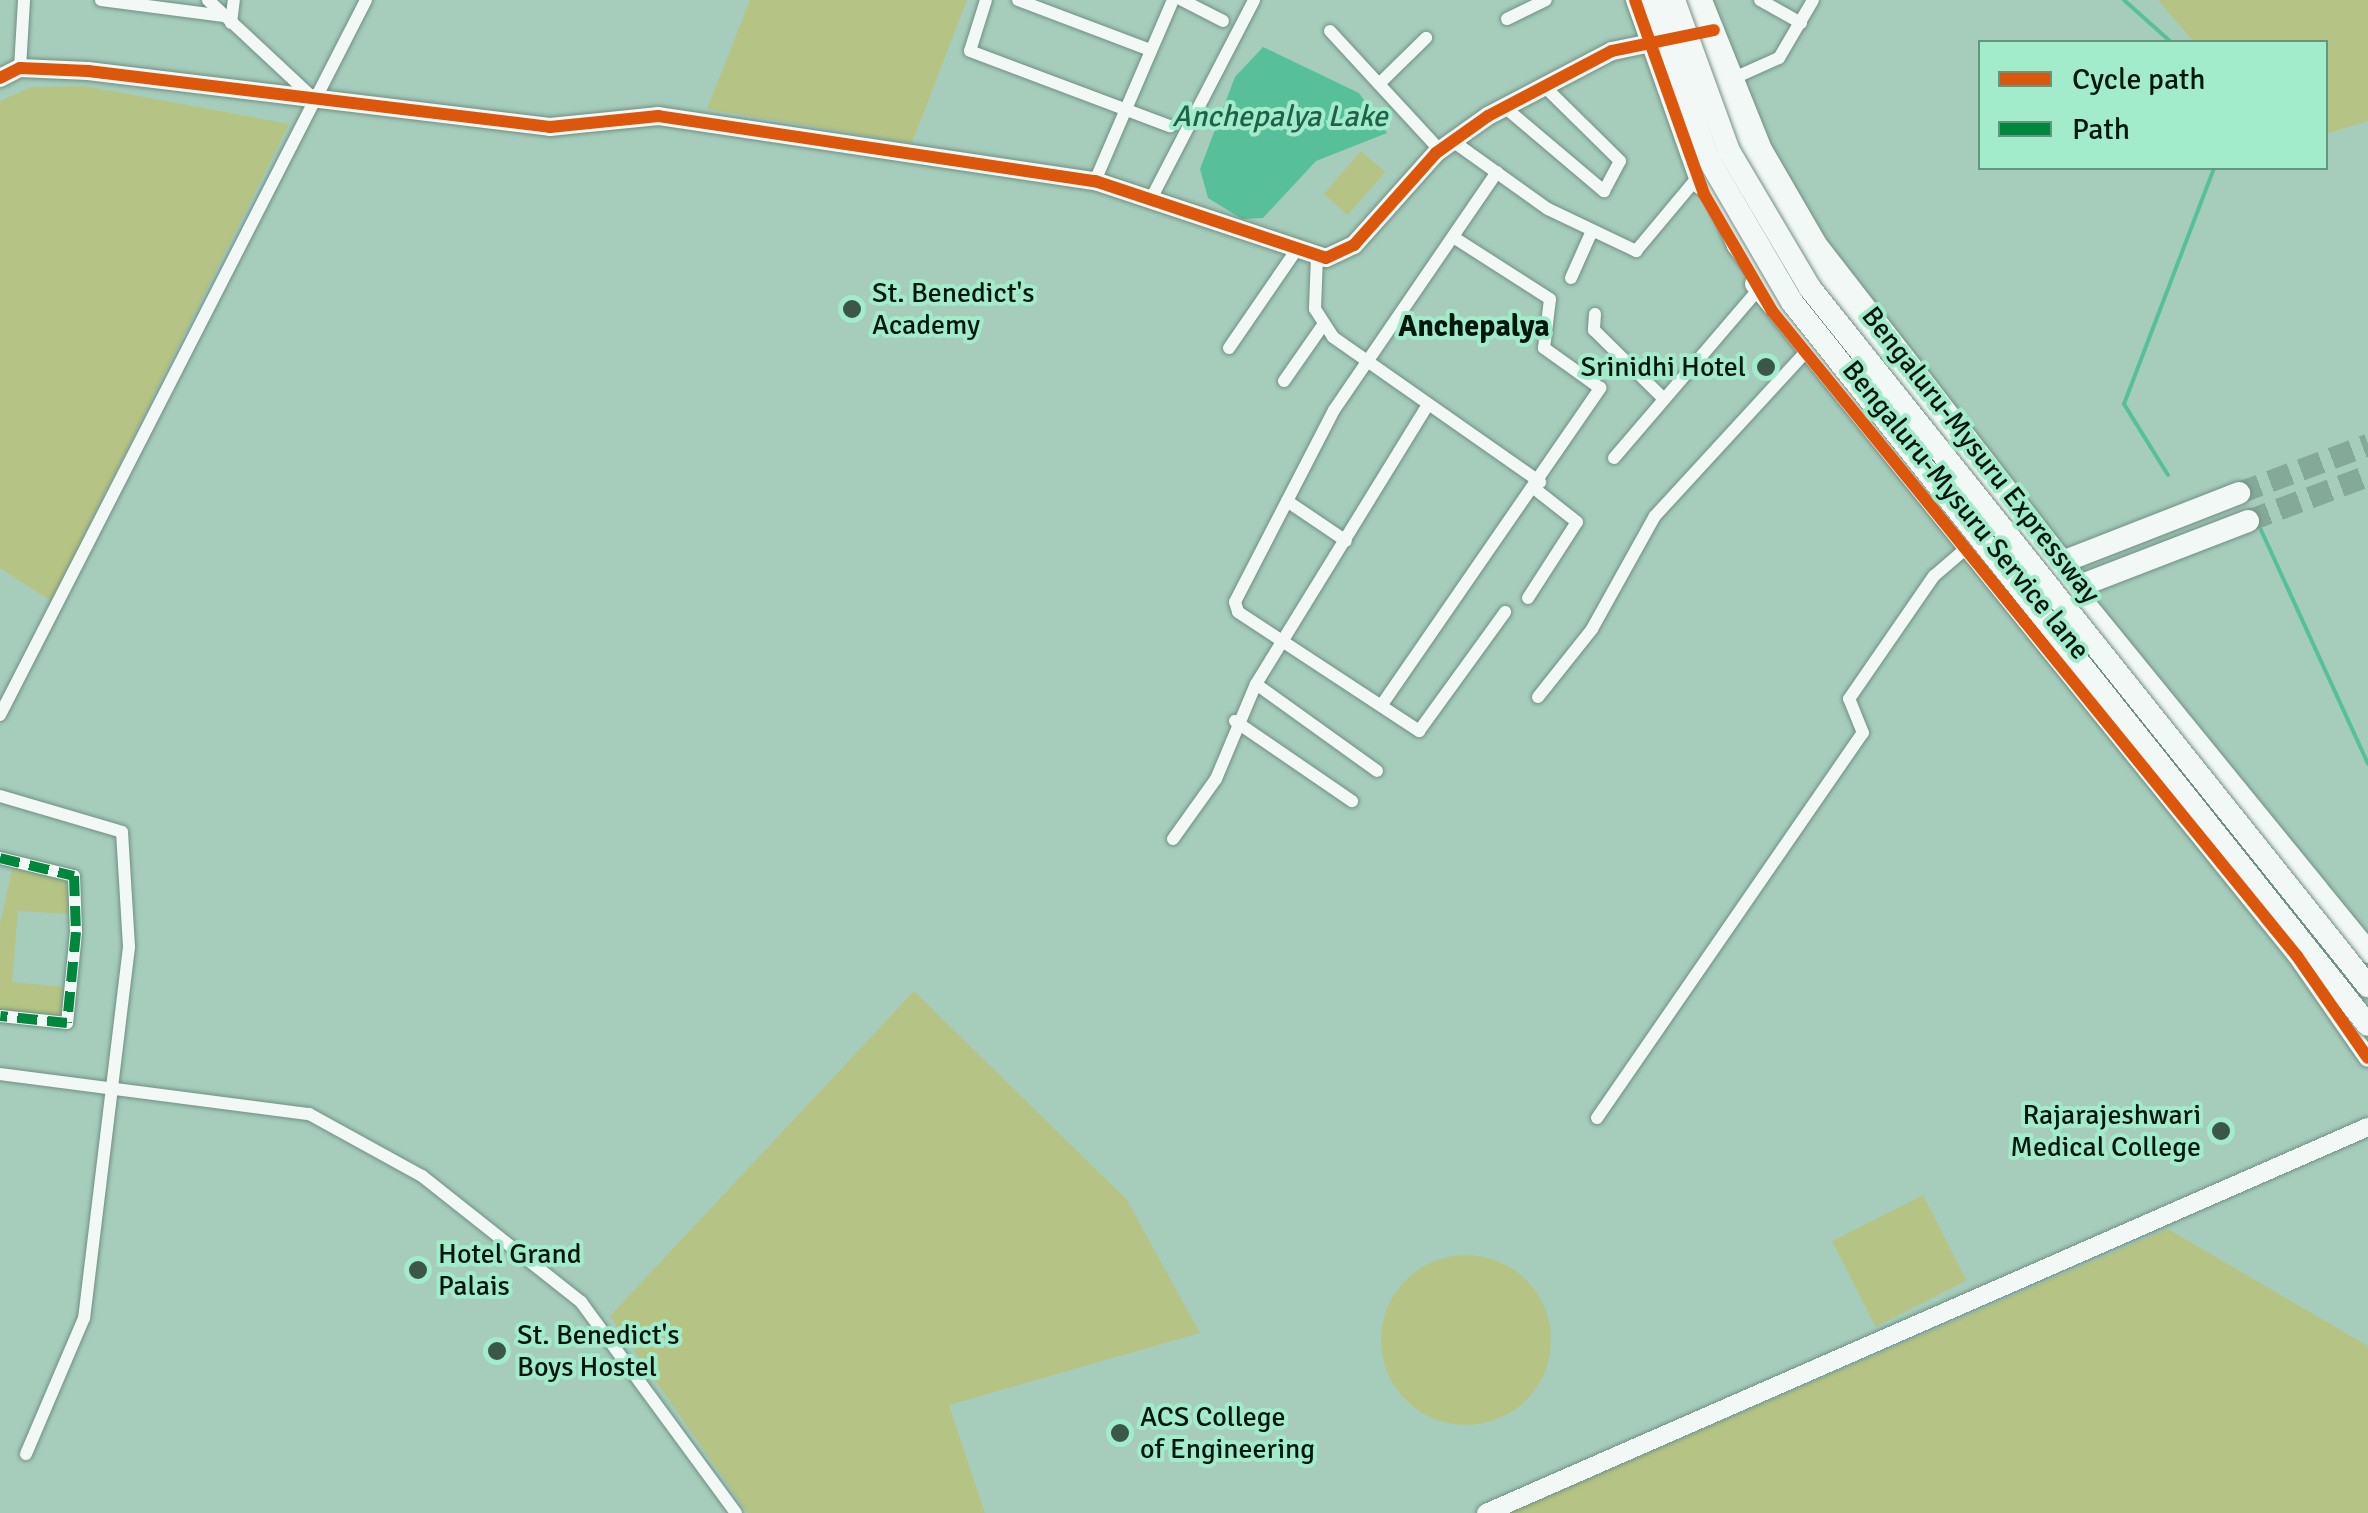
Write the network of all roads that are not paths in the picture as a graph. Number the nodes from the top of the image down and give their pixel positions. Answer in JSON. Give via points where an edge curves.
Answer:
{"nodes":[{"id":1,"x":24,"y":0,"type":"edge"},
{"id":2,"x":101,"y":0,"type":"edge"},
{"id":3,"x":208,"y":0,"type":"edge"},
{"id":4,"x":234,"y":0,"type":"edge"},
{"id":5,"x":366,"y":0,"type":"edge"},
{"id":6,"x":986,"y":0,"type":"edge"},
{"id":7,"x":1018,"y":0,"type":"edge"},
{"id":8,"x":1173,"y":0,"type":"edge"},
{"id":9,"x":1182,"y":0,"type":"edge"},
{"id":10,"x":1254,"y":0,"type":"edge"},
{"id":11,"x":1546,"y":0,"type":"edge"},
{"id":12,"x":1635,"y":0,"type":"edge"},
{"id":13,"x":1643,"y":0,"type":"edge"},
{"id":14,"x":1652,"y":0,"type":"edge"},
{"id":15,"x":1674,"y":0,"type":"edge"},
{"id":16,"x":1687,"y":0,"type":"edge"},
{"id":17,"x":1703,"y":0,"type":"edge"},
{"id":18,"x":1760,"y":0,"type":"edge"},
{"id":19,"x":1813,"y":0,"type":"edge"},
{"id":20,"x":1507,"y":19,"type":"dead end"},
{"id":21,"x":228,"y":20,"type":"junction"},
{"id":22,"x":1223,"y":21,"type":"dead end"},
{"id":23,"x":1801,"y":23,"type":"junction"},
{"id":24,"x":1330,"y":31,"type":"dead end"},
{"id":25,"x":1707,"y":32,"type":"junction"},
{"id":26,"x":1426,"y":38,"type":"dead end"},
{"id":27,"x":1654,"y":45,"type":"junction"},
{"id":28,"x":1150,"y":50,"type":"junction"},
{"id":29,"x":20,"y":68,"type":"junction"},
{"id":30,"x":0,"y":78,"type":"edge"},
{"id":31,"x":1734,"y":78,"type":"junction"},
{"id":32,"x":1379,"y":84,"type":"junction"},
{"id":33,"x":1548,"y":92,"type":"junction"},
{"id":34,"x":317,"y":102,"type":"junction"},
{"id":35,"x":1121,"y":107,"type":"junction"},
{"id":36,"x":1508,"y":110,"type":"junction"},
{"id":37,"x":1170,"y":126,"type":"dead end"},
{"id":38,"x":1447,"y":146,"type":"junction"},
{"id":39,"x":1497,"y":172,"type":"junction"},
{"id":40,"x":1697,"y":178,"type":"junction"},
{"id":41,"x":1096,"y":181,"type":"junction"},
{"id":42,"x":1152,"y":197,"type":"junction"},
{"id":43,"x":1590,"y":233,"type":"junction"},
{"id":44,"x":1453,"y":237,"type":"junction"},
{"id":45,"x":1295,"y":252,"type":"junction"},
{"id":46,"x":1317,"y":256,"type":"junction"},
{"id":47,"x":1572,"y":278,"type":"dead end"},
{"id":48,"x":1758,"y":290,"type":"junction"},
{"id":49,"x":1595,"y":314,"type":"dead end"},
{"id":50,"x":1323,"y":325,"type":"junction"},
{"id":51,"x":1229,"y":348,"type":"dead end"},
{"id":52,"x":1805,"y":352,"type":"junction"},
{"id":53,"x":1363,"y":364,"type":"junction"},
{"id":54,"x":1284,"y":382,"type":"dead end"},
{"id":55,"x":1661,"y":396,"type":"junction"},
{"id":56,"x":1425,"y":409,"type":"junction"},
{"id":57,"x":1614,"y":458,"type":"dead end"},
{"id":58,"x":1538,"y":485,"type":"junction"},
{"id":59,"x":2239,"y":493,"type":"tunnel mouth"},
{"id":60,"x":1287,"y":501,"type":"junction"},
{"id":61,"x":2248,"y":521,"type":"tunnel mouth"},
{"id":62,"x":1346,"y":541,"type":"junction"},
{"id":63,"x":1969,"y":546,"type":"junction"},
{"id":64,"x":2065,"y":561,"type":"junction"},
{"id":65,"x":2082,"y":585,"type":"junction"},
{"id":66,"x":1528,"y":598,"type":"dead end"},
{"id":67,"x":1505,"y":612,"type":"dead end"},
{"id":68,"x":1286,"y":644,"type":"junction"},
{"id":69,"x":1256,"y":684,"type":"junction"},
{"id":70,"x":1538,"y":697,"type":"dead end"},
{"id":71,"x":1383,"y":703,"type":"junction"},
{"id":72,"x":0,"y":715,"type":"edge"},
{"id":73,"x":1236,"y":721,"type":"junction"},
{"id":74,"x":1377,"y":771,"type":"dead end"},
{"id":75,"x":0,"y":796,"type":"edge"},
{"id":76,"x":1352,"y":801,"type":"dead end"},
{"id":77,"x":1173,"y":838,"type":"dead end"},
{"id":78,"x":0,"y":858,"type":"edge"},
{"id":79,"x":2305,"y":879,"type":"junction"},
{"id":80,"x":2323,"y":898,"type":"junction"},
{"id":81,"x":2360,"y":927,"type":"edge"},
{"id":82,"x":2285,"y":933,"type":"junction"},
{"id":83,"x":2368,"y":952,"type":"edge"},
{"id":84,"x":2368,"y":986,"type":"edge"},
{"id":85,"x":0,"y":1016,"type":"edge"},
{"id":86,"x":2368,"y":1025,"type":"edge"},
{"id":87,"x":2368,"y":1039,"type":"edge"},
{"id":88,"x":2368,"y":1058,"type":"edge"},
{"id":89,"x":0,"y":1074,"type":"edge"},
{"id":90,"x":116,"y":1089,"type":"junction"},
{"id":91,"x":1597,"y":1118,"type":"dead end"},
{"id":92,"x":2368,"y":1127,"type":"edge"},
{"id":93,"x":26,"y":1454,"type":"dead end"},
{"id":94,"x":736,"y":1513,"type":"edge"},
{"id":95,"x":1486,"y":1513,"type":"edge"}],
"edges":[{"from":1,"to":29,"type":"street"},
{"from":2,"to":21,"type":"street"},
{"from":3,"to":21,"type":"street"},
{"from":4,"to":21,"type":"street"},
{"from":5,"to":34,"type":"street"},
{"from":6,"to":35,"type":"street","via":[[970,51]]},
{"from":7,"to":28,"type":"street"},
{"from":8,"to":28,"type":"street"},
{"from":9,"to":22,"type":"street"},
{"from":10,"to":42,"type":"street"},
{"from":11,"to":20,"type":"street"},
{"from":12,"to":27,"type":"street","name":"Bengaluru-Mysuru Service lane"},
{"from":13,"to":27,"type":"highway"},
{"from":14,"to":86,"type":"highway","bridge":true,"via":[[1709,160],[1792,302]]},
{"from":15,"to":84,"type":"highway","name":"Bengaluru-Mysuru Expressway","bridge":true,"via":[[1729,151],[1810,288]]},
{"from":16,"to":25,"type":"highway","name":"Bengaluru-Mysuru Expressway"},
{"from":17,"to":25,"type":"street","name":"Bengaluru-Mysuru Expressway"},
{"from":18,"to":23,"type":"street"},
{"from":19,"to":23,"type":"street"},
{"from":21,"to":34,"type":"street"},
{"from":23,"to":31,"type":"street","via":[[1779,58]]},
{"from":24,"to":32,"type":"street"},
{"from":25,"to":27,"type":"street"},
{"from":25,"to":31,"type":"street","name":"Bengaluru-Mysuru Expressway"},
{"from":25,"to":79,"type":"highway","name":"Bengaluru-Mysuru Expressway","via":[[1767,194],[1834,296]]},
{"from":26,"to":32,"type":"street"},
{"from":27,"to":33,"type":"street","via":[[1612,51]]},
{"from":27,"to":40,"type":"street","name":"Bengaluru-Mysuru Service lane"},
{"from":27,"to":82,"type":"highway","via":[[1738,246]]},
{"from":28,"to":35,"type":"street"},
{"from":29,"to":30,"type":"street"},
{"from":29,"to":34,"type":"street"},
{"from":31,"to":64,"type":"street","name":"Bengaluru-Mysuru Expressway","via":[[1818,244]]},
{"from":32,"to":38,"type":"street"},
{"from":33,"to":36,"type":"street"},
{"from":33,"to":36,"type":"street","via":[[1620,161],[1604,191]]},
{"from":34,"to":41,"type":"street","via":[[550,127],[658,116]]},
{"from":34,"to":72,"type":"street"},
{"from":35,"to":37,"type":"street"},
{"from":35,"to":41,"type":"street"},
{"from":36,"to":38,"type":"street"},
{"from":38,"to":39,"type":"street"},
{"from":38,"to":46,"type":"street","via":[[1354,245]]},
{"from":39,"to":43,"type":"street"},
{"from":39,"to":44,"type":"street"},
{"from":40,"to":43,"type":"street","via":[[1639,250]]},
{"from":40,"to":48,"type":"street","name":"Bengaluru-Mysuru Service lane"},
{"from":41,"to":42,"type":"street"},
{"from":42,"to":45,"type":"street"},
{"from":43,"to":47,"type":"street"},
{"from":44,"to":53,"type":"street"},
{"from":44,"to":58,"type":"street","via":[[1550,298],[1544,348],[1600,388]]},
{"from":45,"to":46,"type":"street"},
{"from":45,"to":51,"type":"street"},
{"from":46,"to":50,"type":"street"},
{"from":48,"to":52,"type":"street","name":"Bengaluru-Mysuru Service lane"},
{"from":48,"to":55,"type":"street"},
{"from":49,"to":55,"type":"street","via":[[1594,330]]},
{"from":50,"to":53,"type":"street"},
{"from":50,"to":54,"type":"street"},
{"from":52,"to":63,"type":"street","name":"Bengaluru-Mysuru Service lane"},
{"from":52,"to":70,"type":"street","via":[[1655,516],[1592,629]]},
{"from":53,"to":56,"type":"street"},
{"from":53,"to":60,"type":"street"},
{"from":55,"to":57,"type":"street"},
{"from":56,"to":58,"type":"street"},
{"from":56,"to":62,"type":"street"},
{"from":58,"to":66,"type":"street","via":[[1577,522]]},
{"from":58,"to":71,"type":"street"},
{"from":59,"to":64,"type":"highway"},
{"from":60,"to":62,"type":"street"},
{"from":60,"to":68,"type":"street","via":[[1236,602]]},
{"from":61,"to":65,"type":"highway"},
{"from":62,"to":68,"type":"street"},
{"from":63,"to":82,"type":"street","name":"Bengaluru-Mysuru Service lane"},
{"from":63,"to":91,"type":"street","via":[[1934,576],[1849,699],[1862,733]]},
{"from":64,"to":65,"type":"street","name":"Bengaluru-Mysuru Expressway"},
{"from":65,"to":79,"type":"street","name":"Bengaluru-Mysuru Expressway","via":[[2300,852]]},
{"from":67,"to":71,"type":"street","via":[[1424,730]]},
{"from":68,"to":69,"type":"street"},
{"from":68,"to":71,"type":"street"},
{"from":69,"to":73,"type":"street"},
{"from":69,"to":74,"type":"street"},
{"from":73,"to":76,"type":"street"},
{"from":73,"to":77,"type":"street","via":[[1216,779]]},
{"from":75,"to":90,"type":"street","via":[[122,832],[129,948]]},
{"from":78,"to":85,"type":"street","via":[[74,876],[76,932],[67,1023]]},
{"from":79,"to":80,"type":"highway","name":"Bengaluru-Mysuru Expressway"},
{"from":80,"to":81,"type":"highway","name":"Bengaluru-Mysuru Expressway"},
{"from":80,"to":82,"type":"highway"},
{"from":81,"to":83,"type":"highway","name":"Bengaluru-Mysuru Expressway"},
{"from":82,"to":87,"type":"highway"},
{"from":82,"to":88,"type":"street","name":"Bengaluru-Mysuru Service lane"},
{"from":89,"to":90,"type":"street"},
{"from":90,"to":93,"type":"street","via":[[84,1318]]},
{"from":90,"to":94,"type":"street","via":[[308,1114],[494,1225],[582,1302]]},
{"from":92,"to":95,"type":"street"}]}
